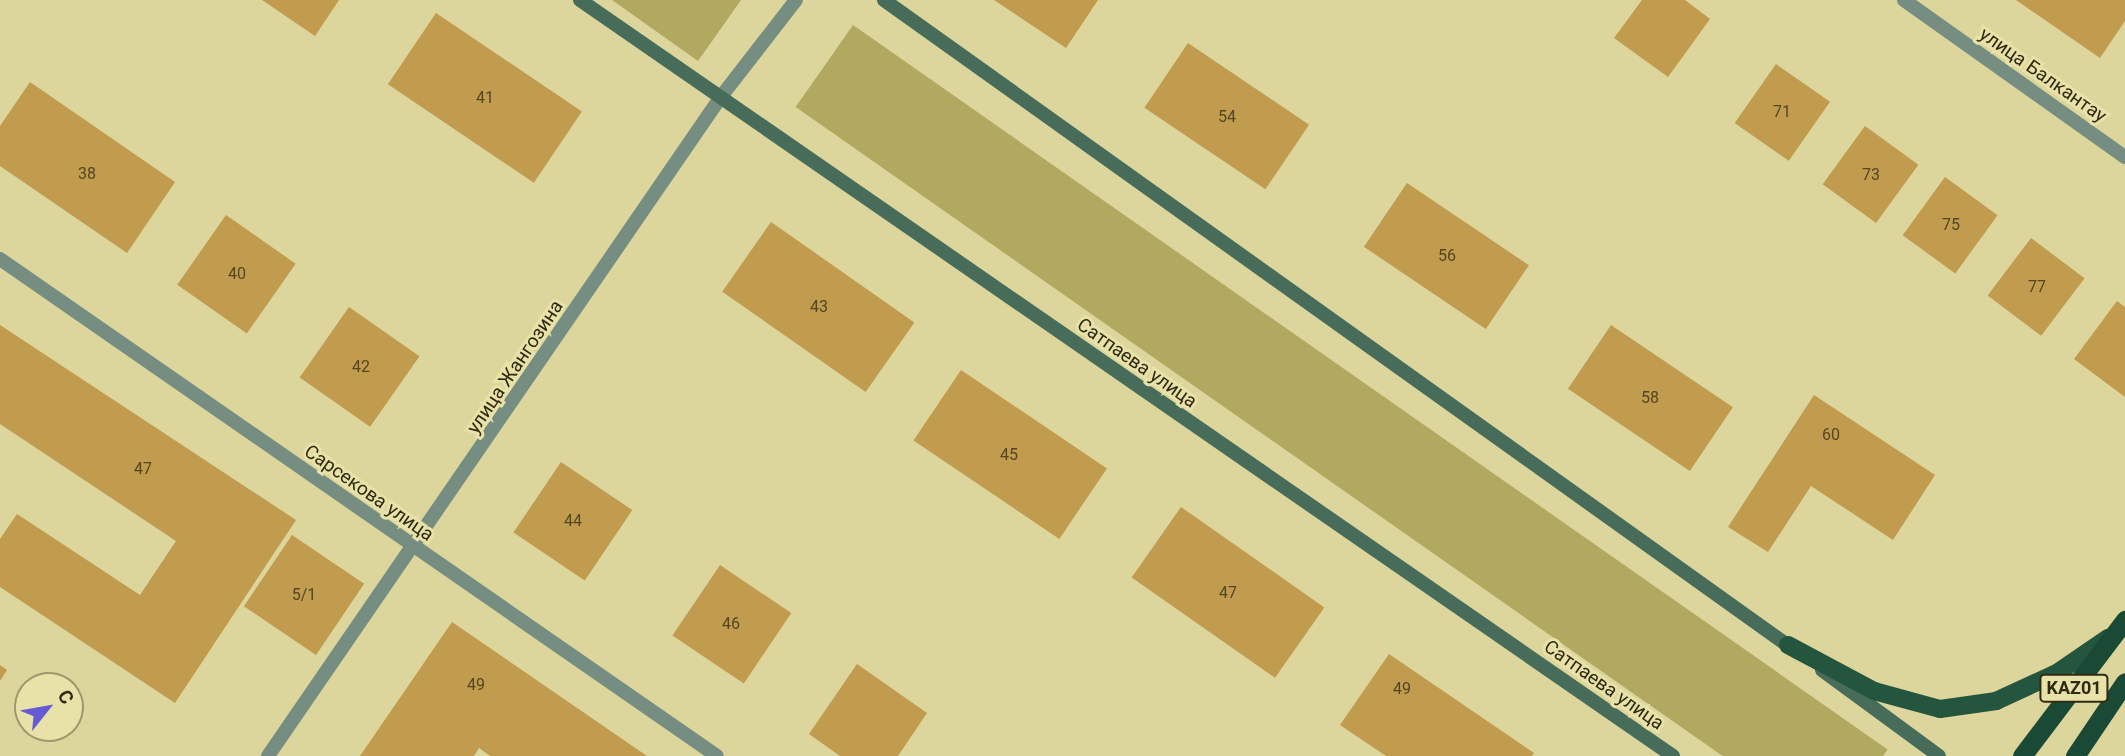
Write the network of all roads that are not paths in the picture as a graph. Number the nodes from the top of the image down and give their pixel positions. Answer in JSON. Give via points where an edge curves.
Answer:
{"nodes":[{"id":1,"x":580,"y":0,"type":"edge"},
{"id":2,"x":796,"y":0,"type":"edge"},
{"id":3,"x":884,"y":0,"type":"edge"},
{"id":4,"x":1904,"y":0,"type":"edge"},
{"id":5,"x":720,"y":98,"type":"junction"},
{"id":6,"x":2125,"y":157,"type":"edge"},
{"id":7,"x":0,"y":259,"type":"edge"},
{"id":8,"x":416,"y":549,"type":"junction"},
{"id":9,"x":2121,"y":626,"type":"edge"},
{"id":10,"x":1788,"y":645,"type":"junction"},
{"id":11,"x":2125,"y":682,"type":"edge"},
{"id":12,"x":268,"y":756,"type":"edge"},
{"id":13,"x":717,"y":756,"type":"edge"},
{"id":14,"x":1673,"y":756,"type":"edge"},
{"id":15,"x":1939,"y":756,"type":"edge"},
{"id":16,"x":2022,"y":756,"type":"edge"},
{"id":17,"x":2075,"y":756,"type":"edge"}],
"edges":[{"from":1,"to":5,"type":"main road","name":"Сатпаева улица"},
{"from":2,"to":5,"type":"street","name":"улица Жангозина"},
{"from":3,"to":10,"type":"main road"},
{"from":4,"to":6,"type":"street","name":"улица Балкантау"},
{"from":5,"to":8,"type":"street","name":"улица Жангозина"},
{"from":5,"to":14,"type":"main road","name":"Сатпаева улица"},
{"from":7,"to":8,"type":"street","name":"Сарсекова улица"},
{"from":8,"to":12,"type":"street","name":"улица Жангозина"},
{"from":8,"to":13,"type":"street","name":"Сарсекова улица"},
{"from":9,"to":10,"type":"main road","via":[[2057,673],[1996,701],[1940,709],[1874,691]]},
{"from":9,"to":16,"type":"highway","number":"KАZ01"},
{"from":10,"to":15,"type":"main road"},
{"from":11,"to":17,"type":"highway","number":"KАZ01"}]}
